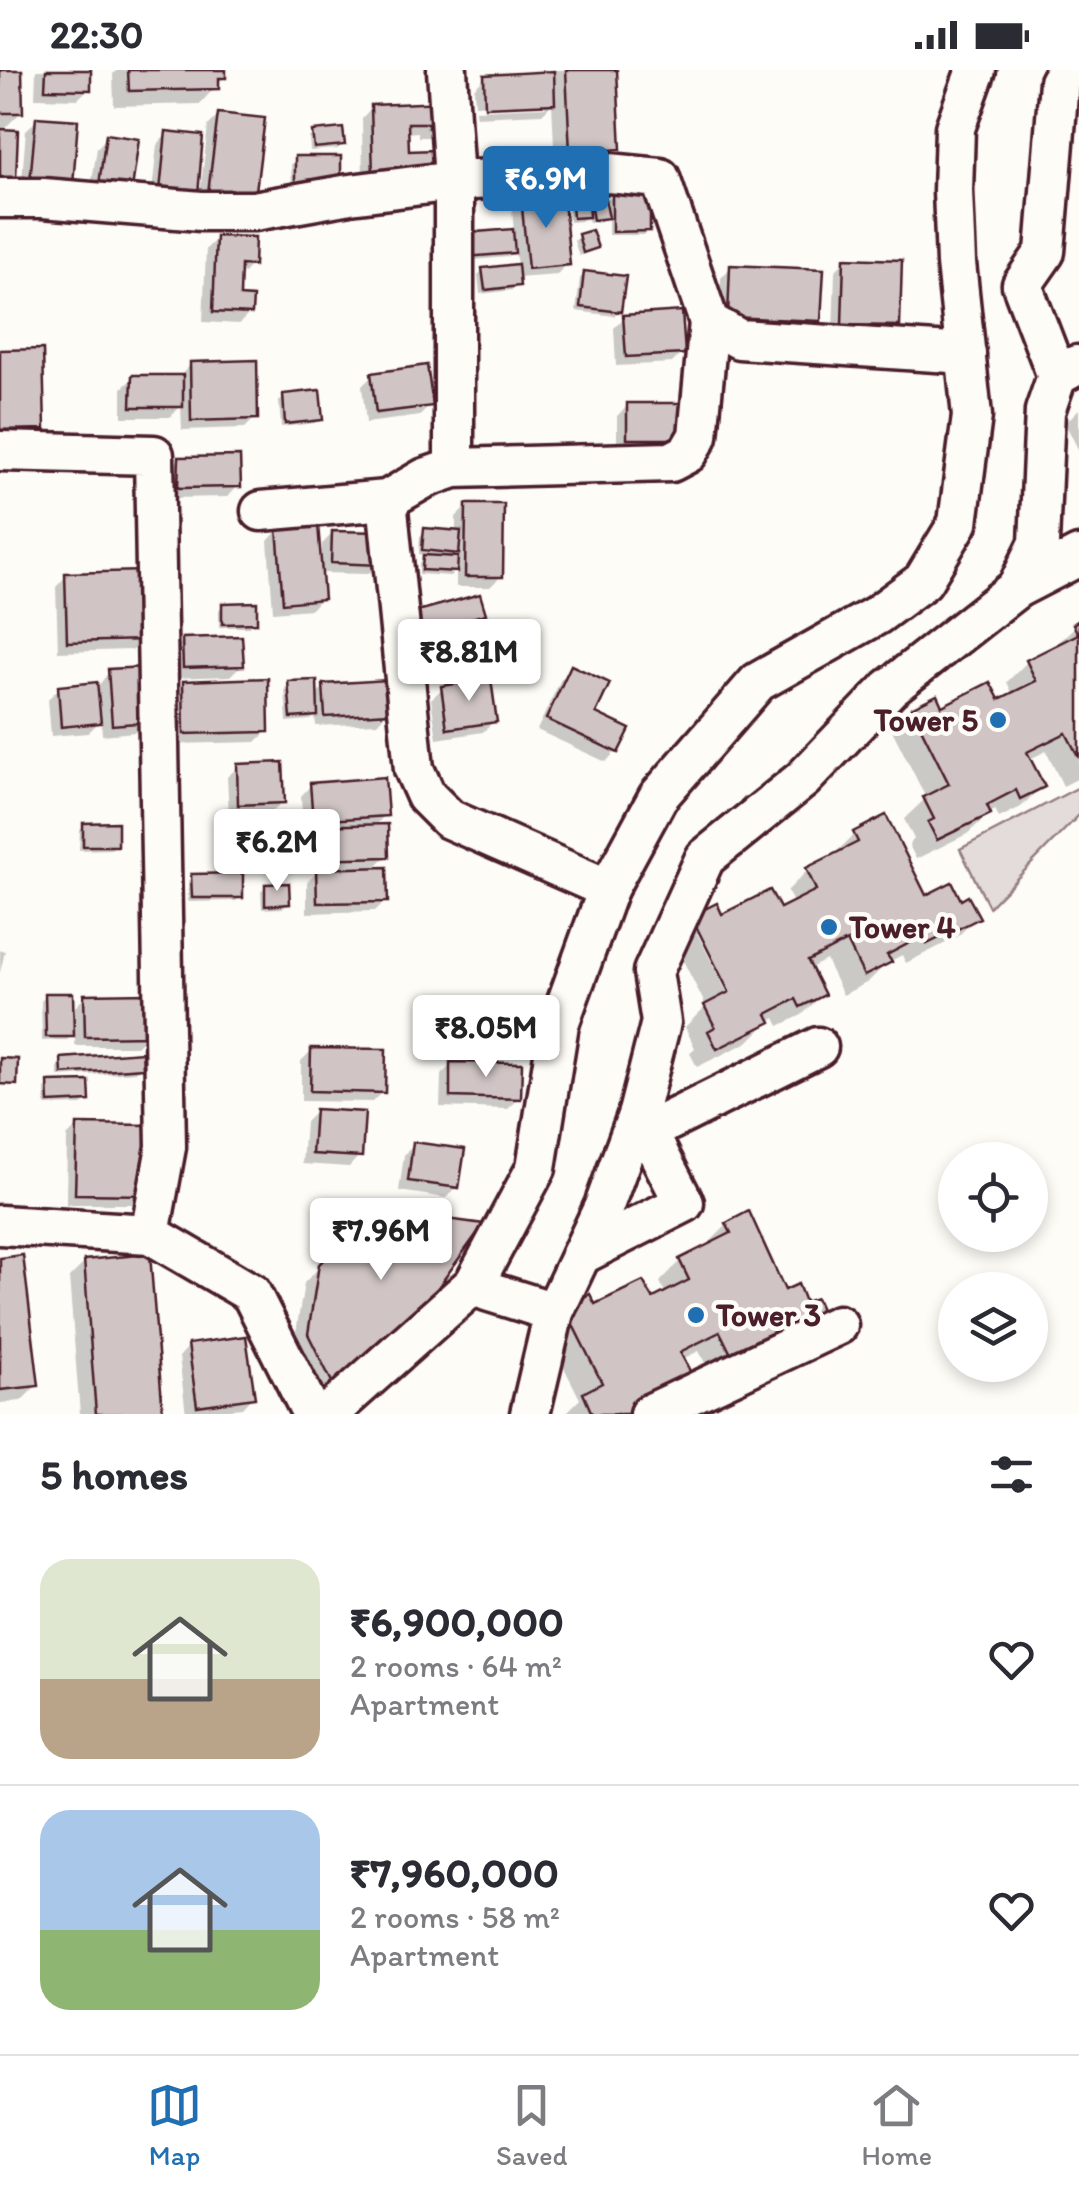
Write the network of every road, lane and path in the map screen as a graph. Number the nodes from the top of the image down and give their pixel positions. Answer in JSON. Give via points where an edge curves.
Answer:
{"nodes":[{"id":1,"x":447,"y":70,"type":"edge"},
{"id":2,"x":976,"y":70,"type":"edge"},
{"id":3,"x":1067,"y":70,"type":"edge"},
{"id":4,"x":454,"y":181,"type":"junction"},
{"id":5,"x":0,"y":198,"type":"edge"},
{"id":6,"x":709,"y":322,"type":"junction"},
{"id":7,"x":966,"y":354,"type":"junction"},
{"id":8,"x":1068,"y":370,"type":"edge"},
{"id":9,"x":0,"y":450,"type":"edge"},
{"id":10,"x":454,"y":468,"type":"junction"},
{"id":11,"x":386,"y":500,"type":"junction"},
{"id":12,"x":261,"y":511,"type":"dead end"},
{"id":13,"x":1079,"y":556,"type":"edge"},
{"id":14,"x":1017,"y":588,"type":"junction"},
{"id":15,"x":608,"y":889,"type":"junction"},
{"id":16,"x":818,"y":1047,"type":"dead end"},
{"id":17,"x":643,"y":1122,"type":"junction"},
{"id":18,"x":0,"y":1225,"type":"edge"},
{"id":19,"x":150,"y":1234,"type":"junction"},
{"id":20,"x":581,"y":1256,"type":"junction"},
{"id":21,"x":474,"y":1284,"type":"junction"},
{"id":22,"x":554,"y":1312,"type":"junction"},
{"id":23,"x":838,"y":1325,"type":"dead end"},
{"id":24,"x":312,"y":1414,"type":"edge"},
{"id":25,"x":328,"y":1414,"type":"edge"},
{"id":26,"x":530,"y":1414,"type":"edge"},
{"id":27,"x":649,"y":1414,"type":"edge"}],
"edges":[{"from":1,"to":4,"type":"street"},
{"from":2,"to":7,"type":"street","via":[[955,128],[954,227]]},
{"from":3,"to":8,"type":"street","via":[[1059,82],[1045,252],[1022,285]]},
{"from":4,"to":5,"type":"street","via":[[254,211]]},
{"from":4,"to":6,"type":"street","via":[[609,173],[660,178]]},
{"from":4,"to":10,"type":"street"},
{"from":6,"to":7,"type":"street","via":[[739,339]]},
{"from":6,"to":10,"type":"street","via":[[698,436],[688,453],[671,462]]},
{"from":7,"to":15,"type":"street","via":[[972,416],[958,523],[924,581],[758,682],[658,796]]},
{"from":8,"to":14,"type":"street","via":[[1045,411],[1039,543]]},
{"from":9,"to":19,"type":"street","via":[[154,454],[166,1146]]},
{"from":10,"to":11,"type":"street"},
{"from":11,"to":12,"type":"street"},
{"from":11,"to":15,"type":"street","via":[[414,770],[426,796],[449,819]]},
{"from":13,"to":14,"type":"street"},
{"from":14,"to":17,"type":"street","via":[[890,688],[803,779],[705,858],[653,972],[661,1022]]},
{"from":15,"to":21,"type":"street","via":[[559,1024],[536,1168]]},
{"from":16,"to":17,"type":"street"},
{"from":17,"to":20,"type":"street"},
{"from":17,"to":20,"type":"street","via":[[684,1204]]},
{"from":18,"to":19,"type":"street"},
{"from":19,"to":24,"type":"street","via":[[251,1293]]},
{"from":20,"to":22,"type":"street"},
{"from":21,"to":22,"type":"street"},
{"from":21,"to":25,"type":"street"},
{"from":22,"to":26,"type":"street"},
{"from":23,"to":27,"type":"street"}]}
